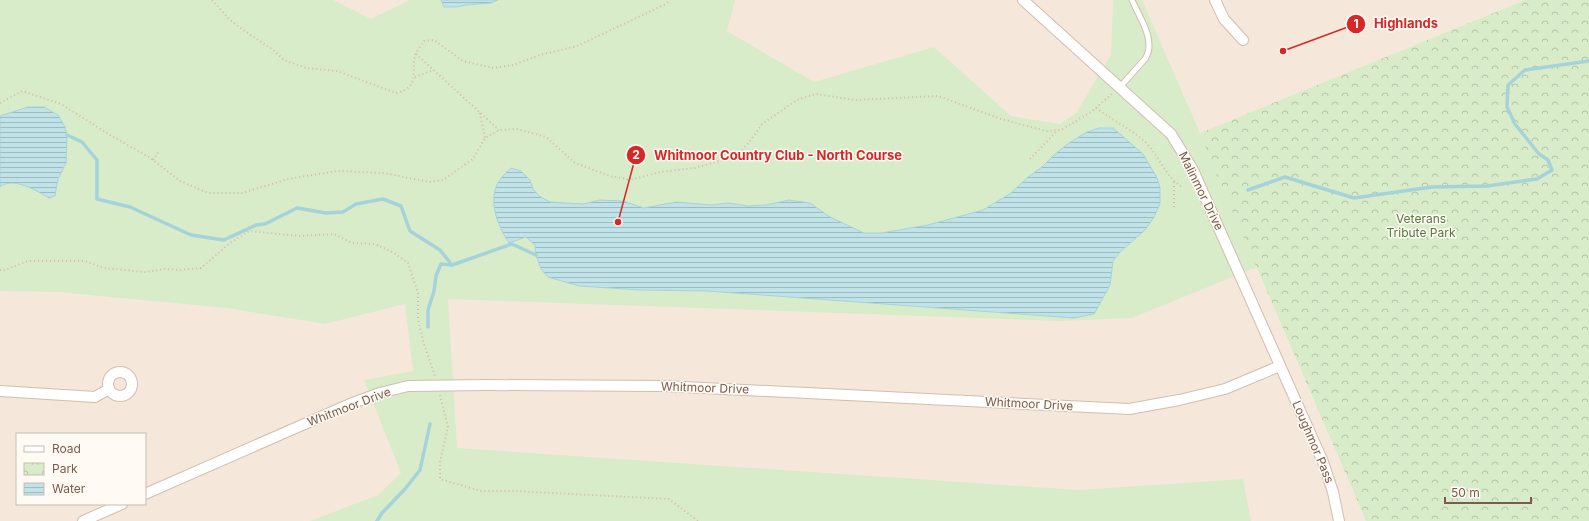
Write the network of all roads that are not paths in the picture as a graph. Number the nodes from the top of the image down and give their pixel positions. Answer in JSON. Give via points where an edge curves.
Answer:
{"nodes":[{"id":1,"x":1023,"y":0,"type":"edge"},
{"id":2,"x":1132,"y":0,"type":"edge"},
{"id":3,"x":1215,"y":0,"type":"edge"},
{"id":4,"x":1243,"y":40,"type":"dead end"},
{"id":5,"x":1120,"y":87,"type":"junction"},
{"id":6,"x":1280,"y":366,"type":"junction"},
{"id":7,"x":109,"y":389,"type":"dead end"},
{"id":8,"x":0,"y":391,"type":"edge"},
{"id":9,"x":146,"y":494,"type":"edge"},
{"id":10,"x":120,"y":505,"type":"edge"},
{"id":11,"x":83,"y":521,"type":"edge"},
{"id":12,"x":1338,"y":521,"type":"edge"}],
"edges":[{"from":1,"to":5,"type":"street","name":"Malinmor Drive"},
{"from":2,"to":5,"type":"lane","via":[[1150,46],[1148,54]]},
{"from":3,"to":4,"type":"street","via":[[1224,19]]},
{"from":5,"to":6,"type":"street","name":"Malinmor Drive","via":[[1171,134],[1193,170]]},
{"from":6,"to":9,"type":"street","name":"Whitmoor Drive","via":[[1225,389],[1129,409],[664,386],[408,386],[350,404]]},
{"from":6,"to":12,"type":"street","name":"Loughmor Pass","via":[[1322,462],[1333,492]]},
{"from":7,"to":8,"type":"street","via":[[95,397]]},
{"from":10,"to":11,"type":"street"}]}
